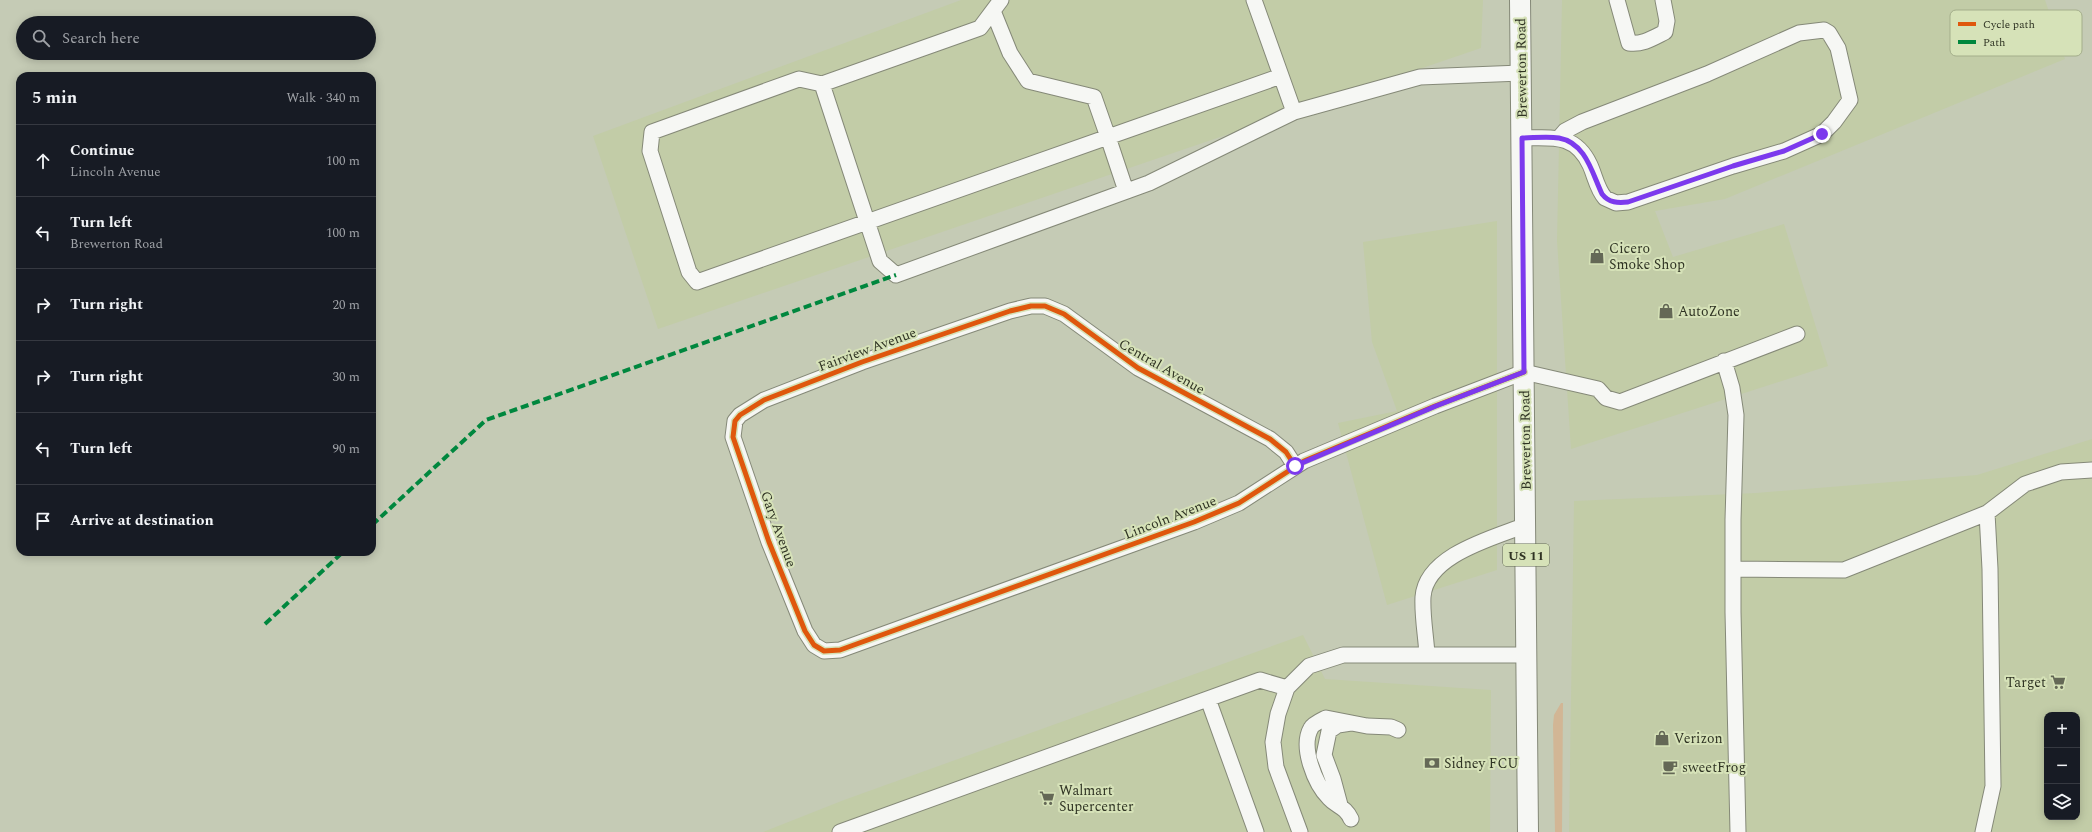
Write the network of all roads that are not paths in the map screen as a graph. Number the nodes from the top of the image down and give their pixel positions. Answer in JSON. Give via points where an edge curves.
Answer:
{"nodes":[{"id":1,"x":1254,"y":0,"type":"edge"},
{"id":2,"x":1520,"y":0,"type":"edge"},
{"id":3,"x":1618,"y":0,"type":"edge"},
{"id":4,"x":1663,"y":0,"type":"edge"},
{"id":5,"x":997,"y":5,"type":"edge"},
{"id":6,"x":1521,"y":73,"type":"junction"},
{"id":7,"x":1281,"y":76,"type":"junction"},
{"id":8,"x":822,"y":84,"type":"junction"},
{"id":9,"x":1294,"y":112,"type":"junction"},
{"id":10,"x":1108,"y":137,"type":"junction"},
{"id":11,"x":1522,"y":138,"type":"junction"},
{"id":12,"x":1559,"y":138,"type":"junction"},
{"id":13,"x":1126,"y":191,"type":"junction"},
{"id":14,"x":868,"y":222,"type":"junction"},
{"id":15,"x":1010,"y":310,"type":"joint"},
{"id":16,"x":1796,"y":334,"type":"dead end"},
{"id":17,"x":1724,"y":361,"type":"junction"},
{"id":18,"x":1524,"y":372,"type":"junction"},
{"id":19,"x":737,"y":419,"type":"joint"},
{"id":20,"x":1295,"y":466,"type":"junction"},
{"id":21,"x":2092,"y":470,"type":"edge"},
{"id":22,"x":1988,"y":513,"type":"junction"},
{"id":23,"x":1526,"y":525,"type":"junction"},
{"id":24,"x":1734,"y":569,"type":"junction"},
{"id":25,"x":814,"y":645,"type":"joint"},
{"id":26,"x":1427,"y":655,"type":"junction"},
{"id":27,"x":1526,"y":655,"type":"junction"},
{"id":28,"x":1287,"y":688,"type":"junction"},
{"id":29,"x":1208,"y":699,"type":"junction"},
{"id":30,"x":1398,"y":730,"type":"dead end"},
{"id":31,"x":1351,"y":819,"type":"dead end"},
{"id":32,"x":840,"y":832,"type":"edge"},
{"id":33,"x":1256,"y":832,"type":"edge"},
{"id":34,"x":1300,"y":832,"type":"edge"},
{"id":35,"x":1528,"y":832,"type":"edge"},
{"id":36,"x":1738,"y":832,"type":"edge"},
{"id":37,"x":1983,"y":832,"type":"edge"}],
"edges":[{"from":1,"to":7,"type":"street"},
{"from":2,"to":6,"type":"main road","name":"Brewerton Road","number":"US 11"},
{"from":3,"to":4,"type":"street","via":[[1629,43],[1634,44],[1645,42],[1665,32],[1667,21]]},
{"from":5,"to":8,"type":"street","via":[[980,28]]},
{"from":5,"to":10,"type":"street","via":[[1010,53],[1028,82],[1094,97]]},
{"from":6,"to":9,"type":"street","via":[[1420,77]]},
{"from":6,"to":11,"type":"main road","name":"Brewerton Road","number":"US 11"},
{"from":7,"to":9,"type":"street"},
{"from":7,"to":10,"type":"street"},
{"from":8,"to":14,"type":"street"},
{"from":8,"to":14,"type":"street","via":[[799,79],[652,132],[650,151],[689,272],[697,282]]},
{"from":9,"to":13,"type":"street","via":[[1149,183]]},
{"from":10,"to":13,"type":"street"},
{"from":10,"to":14,"type":"street"},
{"from":11,"to":12,"type":"street"},
{"from":11,"to":18,"type":"main road","name":"Brewerton Road","number":"US 11"},
{"from":12,"to":12,"type":"street","via":[[1573,143],[1581,150],[1605,198],[1616,203],[1628,202],[1784,151],[1822,134],[1850,100],[1840,54],[1829,33],[1824,30],[1799,33],[1706,74],[1582,122],[1565,131]]},
{"from":13,"to":14,"type":"street","via":[[896,275],[880,261]]},
{"from":15,"to":19,"type":"street","name":"Fairview Avenue","via":[[862,362],[764,400]]},
{"from":15,"to":20,"type":"street","name":"Central Avenue","via":[[1045,306],[1064,314],[1138,368],[1270,439],[1286,452]]},
{"from":16,"to":17,"type":"street"},
{"from":17,"to":18,"type":"street","via":[[1620,402],[1606,398],[1598,389]]},
{"from":17,"to":24,"type":"street","via":[[1736,415]]},
{"from":18,"to":20,"type":"street","name":"Lincoln Avenue"},
{"from":18,"to":23,"type":"main road","name":"Brewerton Road","number":"US 11"},
{"from":19,"to":25,"type":"street","name":"Gary Avenue","via":[[733,437],[770,542],[805,631]]},
{"from":20,"to":25,"type":"street","name":"Lincoln Avenue","via":[[1240,503],[1194,522],[840,650],[824,651]]},
{"from":21,"to":22,"type":"street","via":[[2061,472],[2025,484]]},
{"from":22,"to":24,"type":"street","via":[[1844,570]]},
{"from":22,"to":37,"type":"street","via":[[1993,786]]},
{"from":23,"to":26,"type":"street","via":[[1464,550],[1435,570],[1427,582],[1423,596]]},
{"from":23,"to":27,"type":"main road","name":"Brewerton Road","number":"US 11"},
{"from":24,"to":36,"type":"street","via":[[1734,706]]},
{"from":26,"to":27,"type":"street"},
{"from":26,"to":28,"type":"street","via":[[1343,655],[1309,666]]},
{"from":27,"to":35,"type":"main road","name":"Brewerton Road","number":"US 11"},
{"from":28,"to":29,"type":"street","via":[[1260,680]]},
{"from":28,"to":34,"type":"street","via":[[1278,714],[1273,742],[1276,767]]},
{"from":29,"to":32,"type":"street"},
{"from":29,"to":33,"type":"street"},
{"from":30,"to":31,"type":"street","via":[[1354,723],[1338,725],[1329,731],[1324,750],[1327,765],[1340,805]]}]}
